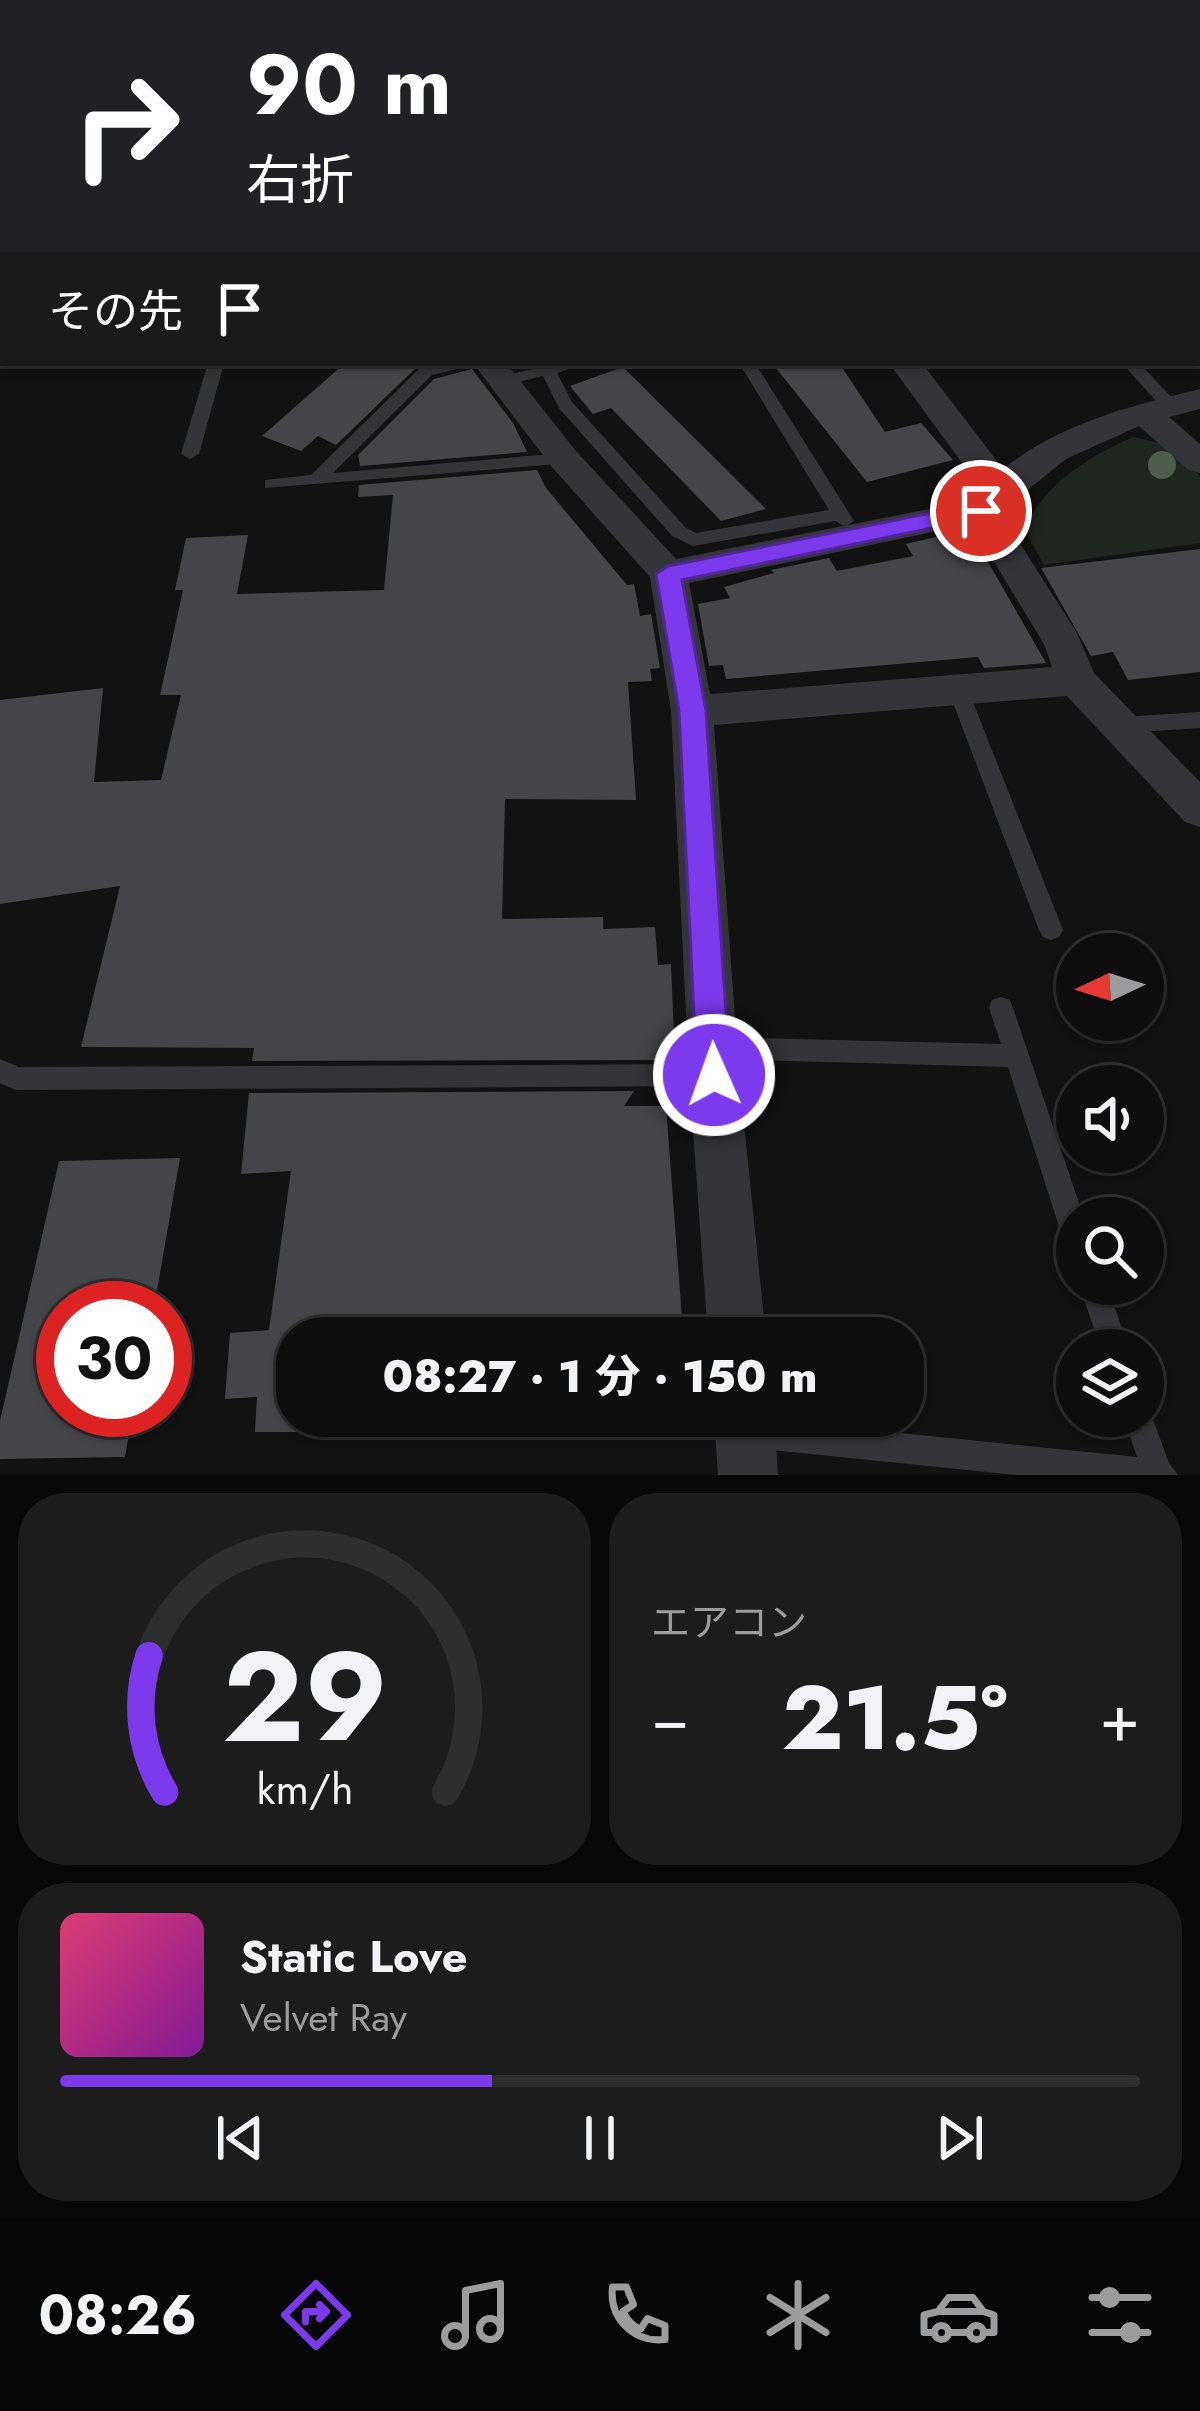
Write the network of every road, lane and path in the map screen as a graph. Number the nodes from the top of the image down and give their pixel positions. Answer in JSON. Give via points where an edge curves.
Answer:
{"nodes":[{"id":1,"x":215,"y":366,"type":"edge"},
{"id":2,"x":545,"y":366,"type":"edge"},
{"id":3,"x":749,"y":366,"type":"edge"},
{"id":4,"x":907,"y":366,"type":"edge"},
{"id":5,"x":1133,"y":366,"type":"edge"},
{"id":6,"x":485,"y":369,"type":"edge"},
{"id":7,"x":1171,"y":406,"type":"edge"},
{"id":8,"x":190,"y":454,"type":"dead end"},
{"id":9,"x":564,"y":460,"type":"junction"},
{"id":10,"x":1200,"y":461,"type":"edge"},
{"id":11,"x":316,"y":480,"type":"junction"},
{"id":12,"x":271,"y":484,"type":"dead end"},
{"id":13,"x":990,"y":500,"type":"junction"},
{"id":14,"x":847,"y":526,"type":"junction"},
{"id":15,"x":668,"y":574,"type":"junction"},
{"id":16,"x":1077,"y":680,"type":"junction"},
{"id":17,"x":959,"y":692,"type":"junction"},
{"id":18,"x":692,"y":711,"type":"junction"},
{"id":19,"x":1200,"y":720,"type":"edge"},
{"id":20,"x":1122,"y":725,"type":"junction"},
{"id":21,"x":1200,"y":810,"type":"edge"},
{"id":22,"x":1051,"y":930,"type":"dead end"},
{"id":23,"x":1000,"y":1008,"type":"dead end"},
{"id":24,"x":1014,"y":1055,"type":"junction"},
{"id":25,"x":714,"y":1061,"type":"junction"},
{"id":26,"x":0,"y":1070,"type":"edge"},
{"id":27,"x":1063,"y":1197,"type":"edge"},
{"id":28,"x":735,"y":1317,"type":"edge"},
{"id":29,"x":1146,"y":1437,"type":"edge"},
{"id":30,"x":746,"y":1441,"type":"edge"},
{"id":31,"x":1160,"y":1474,"type":"edge"}],
"edges":[{"from":1,"to":8,"type":"lane"},
{"from":2,"to":6,"type":"lane"},
{"from":2,"to":14,"type":"lane","via":[[566,404],[693,540]]},
{"from":3,"to":14,"type":"lane"},
{"from":4,"to":13,"type":"street"},
{"from":5,"to":7,"type":"lane"},
{"from":6,"to":9,"type":"street"},
{"from":6,"to":11,"type":"lane","via":[[425,371]]},
{"from":7,"to":10,"type":"street"},
{"from":7,"to":13,"type":"street","via":[[1119,418],[1060,446]]},
{"from":9,"to":11,"type":"lane"},
{"from":9,"to":15,"type":"street"},
{"from":11,"to":12,"type":"lane"},
{"from":13,"to":14,"type":"street"},
{"from":13,"to":16,"type":"street"},
{"from":14,"to":15,"type":"street"},
{"from":15,"to":18,"type":"street"},
{"from":16,"to":17,"type":"street"},
{"from":16,"to":20,"type":"street"},
{"from":17,"to":18,"type":"street"},
{"from":17,"to":22,"type":"lane"},
{"from":18,"to":25,"type":"street"},
{"from":19,"to":20,"type":"lane"},
{"from":20,"to":21,"type":"street"},
{"from":23,"to":24,"type":"lane"},
{"from":24,"to":25,"type":"lane"},
{"from":24,"to":27,"type":"lane"},
{"from":25,"to":26,"type":"lane","via":[[16,1079]]},
{"from":25,"to":28,"type":"street"},
{"from":29,"to":31,"type":"lane"},
{"from":30,"to":31,"type":"lane"}]}
